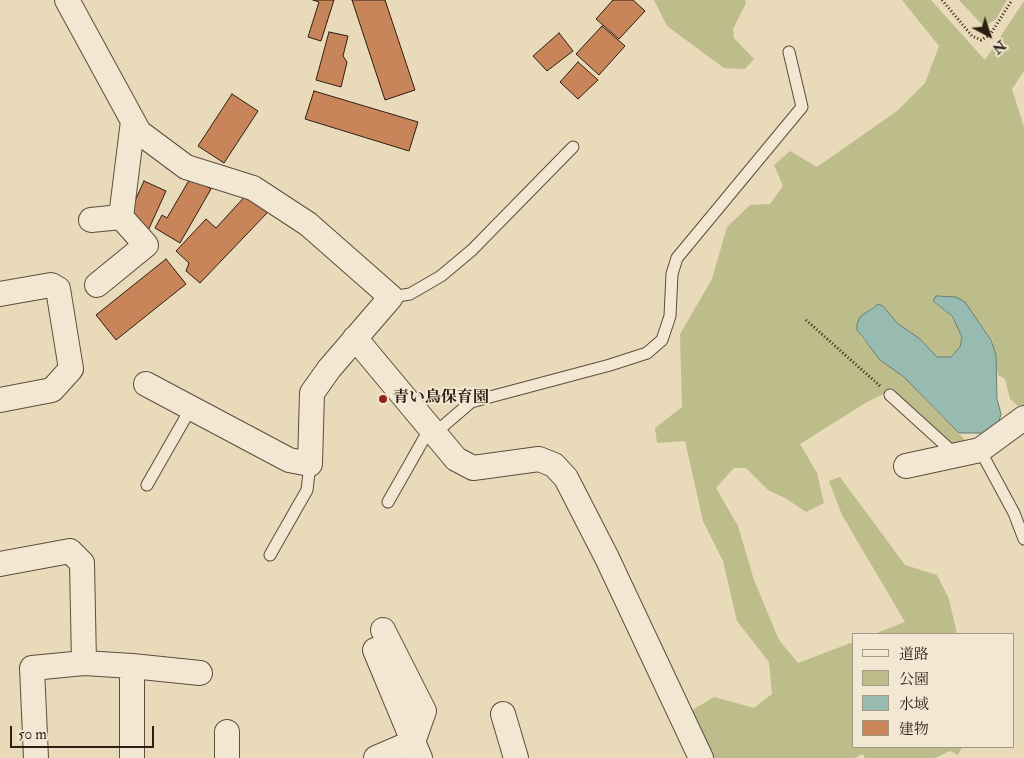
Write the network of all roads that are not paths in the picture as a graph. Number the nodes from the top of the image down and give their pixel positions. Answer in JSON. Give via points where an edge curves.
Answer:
{"nodes":[{"id":1,"x":67,"y":0,"type":"edge"},
{"id":2,"x":789,"y":52,"type":"dead end"},
{"id":3,"x":133,"y":121,"type":"junction"},
{"id":4,"x":573,"y":147,"type":"dead end"},
{"id":5,"x":121,"y":216,"type":"junction"},
{"id":6,"x":91,"y":220,"type":"dead end"},
{"id":7,"x":97,"y":285,"type":"dead end"},
{"id":8,"x":0,"y":294,"type":"edge"},
{"id":9,"x":391,"y":297,"type":"junction"},
{"id":10,"x":355,"y":338,"type":"junction"},
{"id":11,"x":146,"y":384,"type":"dead end"},
{"id":12,"x":890,"y":395,"type":"road end"},
{"id":13,"x":0,"y":400,"type":"edge"},
{"id":14,"x":191,"y":408,"type":"junction"},
{"id":15,"x":1024,"y":418,"type":"edge"},
{"id":16,"x":433,"y":430,"type":"junction"},
{"id":17,"x":980,"y":450,"type":"junction"},
{"id":18,"x":956,"y":455,"type":"junction"},
{"id":19,"x":310,"y":464,"type":"junction"},
{"id":20,"x":906,"y":466,"type":"dead end"},
{"id":21,"x":147,"y":485,"type":"dead end"},
{"id":22,"x":388,"y":502,"type":"dead end"},
{"id":23,"x":1024,"y":539,"type":"edge"},
{"id":24,"x":270,"y":555,"type":"dead end"},
{"id":25,"x":0,"y":564,"type":"edge"},
{"id":26,"x":379,"y":640,"type":"dead end"},
{"id":27,"x":84,"y":663,"type":"junction"},
{"id":28,"x":132,"y":666,"type":"junction"},
{"id":29,"x":200,"y":673,"type":"dead end"},
{"id":30,"x":503,"y":714,"type":"dead end"},
{"id":31,"x":227,"y":732,"type":"dead end"},
{"id":32,"x":416,"y":750,"type":"edge"},
{"id":33,"x":36,"y":758,"type":"edge"},
{"id":34,"x":132,"y":758,"type":"edge"},
{"id":35,"x":228,"y":758,"type":"edge"},
{"id":36,"x":376,"y":758,"type":"edge"},
{"id":37,"x":516,"y":758,"type":"edge"},
{"id":38,"x":701,"y":758,"type":"edge"}],
"edges":[{"from":1,"to":3,"type":"street"},
{"from":2,"to":16,"type":"lane","via":[[802,107],[677,258],[672,274],[670,316],[662,340],[647,353],[471,402]]},
{"from":3,"to":5,"type":"street"},
{"from":3,"to":9,"type":"street","via":[[139,132],[186,167],[253,188],[308,224]]},
{"from":4,"to":9,"type":"lane","via":[[472,250],[441,276],[410,294]]},
{"from":5,"to":6,"type":"street"},
{"from":5,"to":7,"type":"street","via":[[146,245]]},
{"from":8,"to":13,"type":"street","via":[[51,285],[58,289],[71,368],[52,390]]},
{"from":9,"to":10,"type":"street"},
{"from":10,"to":16,"type":"street"},
{"from":10,"to":19,"type":"street","via":[[312,393]]},
{"from":11,"to":14,"type":"street"},
{"from":12,"to":18,"type":"lane"},
{"from":14,"to":19,"type":"street","via":[[289,460]]},
{"from":14,"to":21,"type":"lane"},
{"from":15,"to":17,"type":"street"},
{"from":16,"to":22,"type":"lane"},
{"from":16,"to":38,"type":"street","via":[[456,459],[473,468],[539,459],[554,466],[566,478]]},
{"from":17,"to":18,"type":"street"},
{"from":17,"to":23,"type":"lane","via":[[1014,513]]},
{"from":18,"to":20,"type":"street"},
{"from":19,"to":24,"type":"lane","via":[[307,490]]},
{"from":25,"to":27,"type":"street","via":[[70,551],[82,562]]},
{"from":26,"to":32,"type":"street","via":[[424,711]]},
{"from":27,"to":28,"type":"street"},
{"from":27,"to":33,"type":"street","via":[[32,668]]},
{"from":28,"to":29,"type":"street"},
{"from":28,"to":34,"type":"street"},
{"from":30,"to":37,"type":"street"},
{"from":31,"to":35,"type":"street"},
{"from":32,"to":36,"type":"street"}]}
